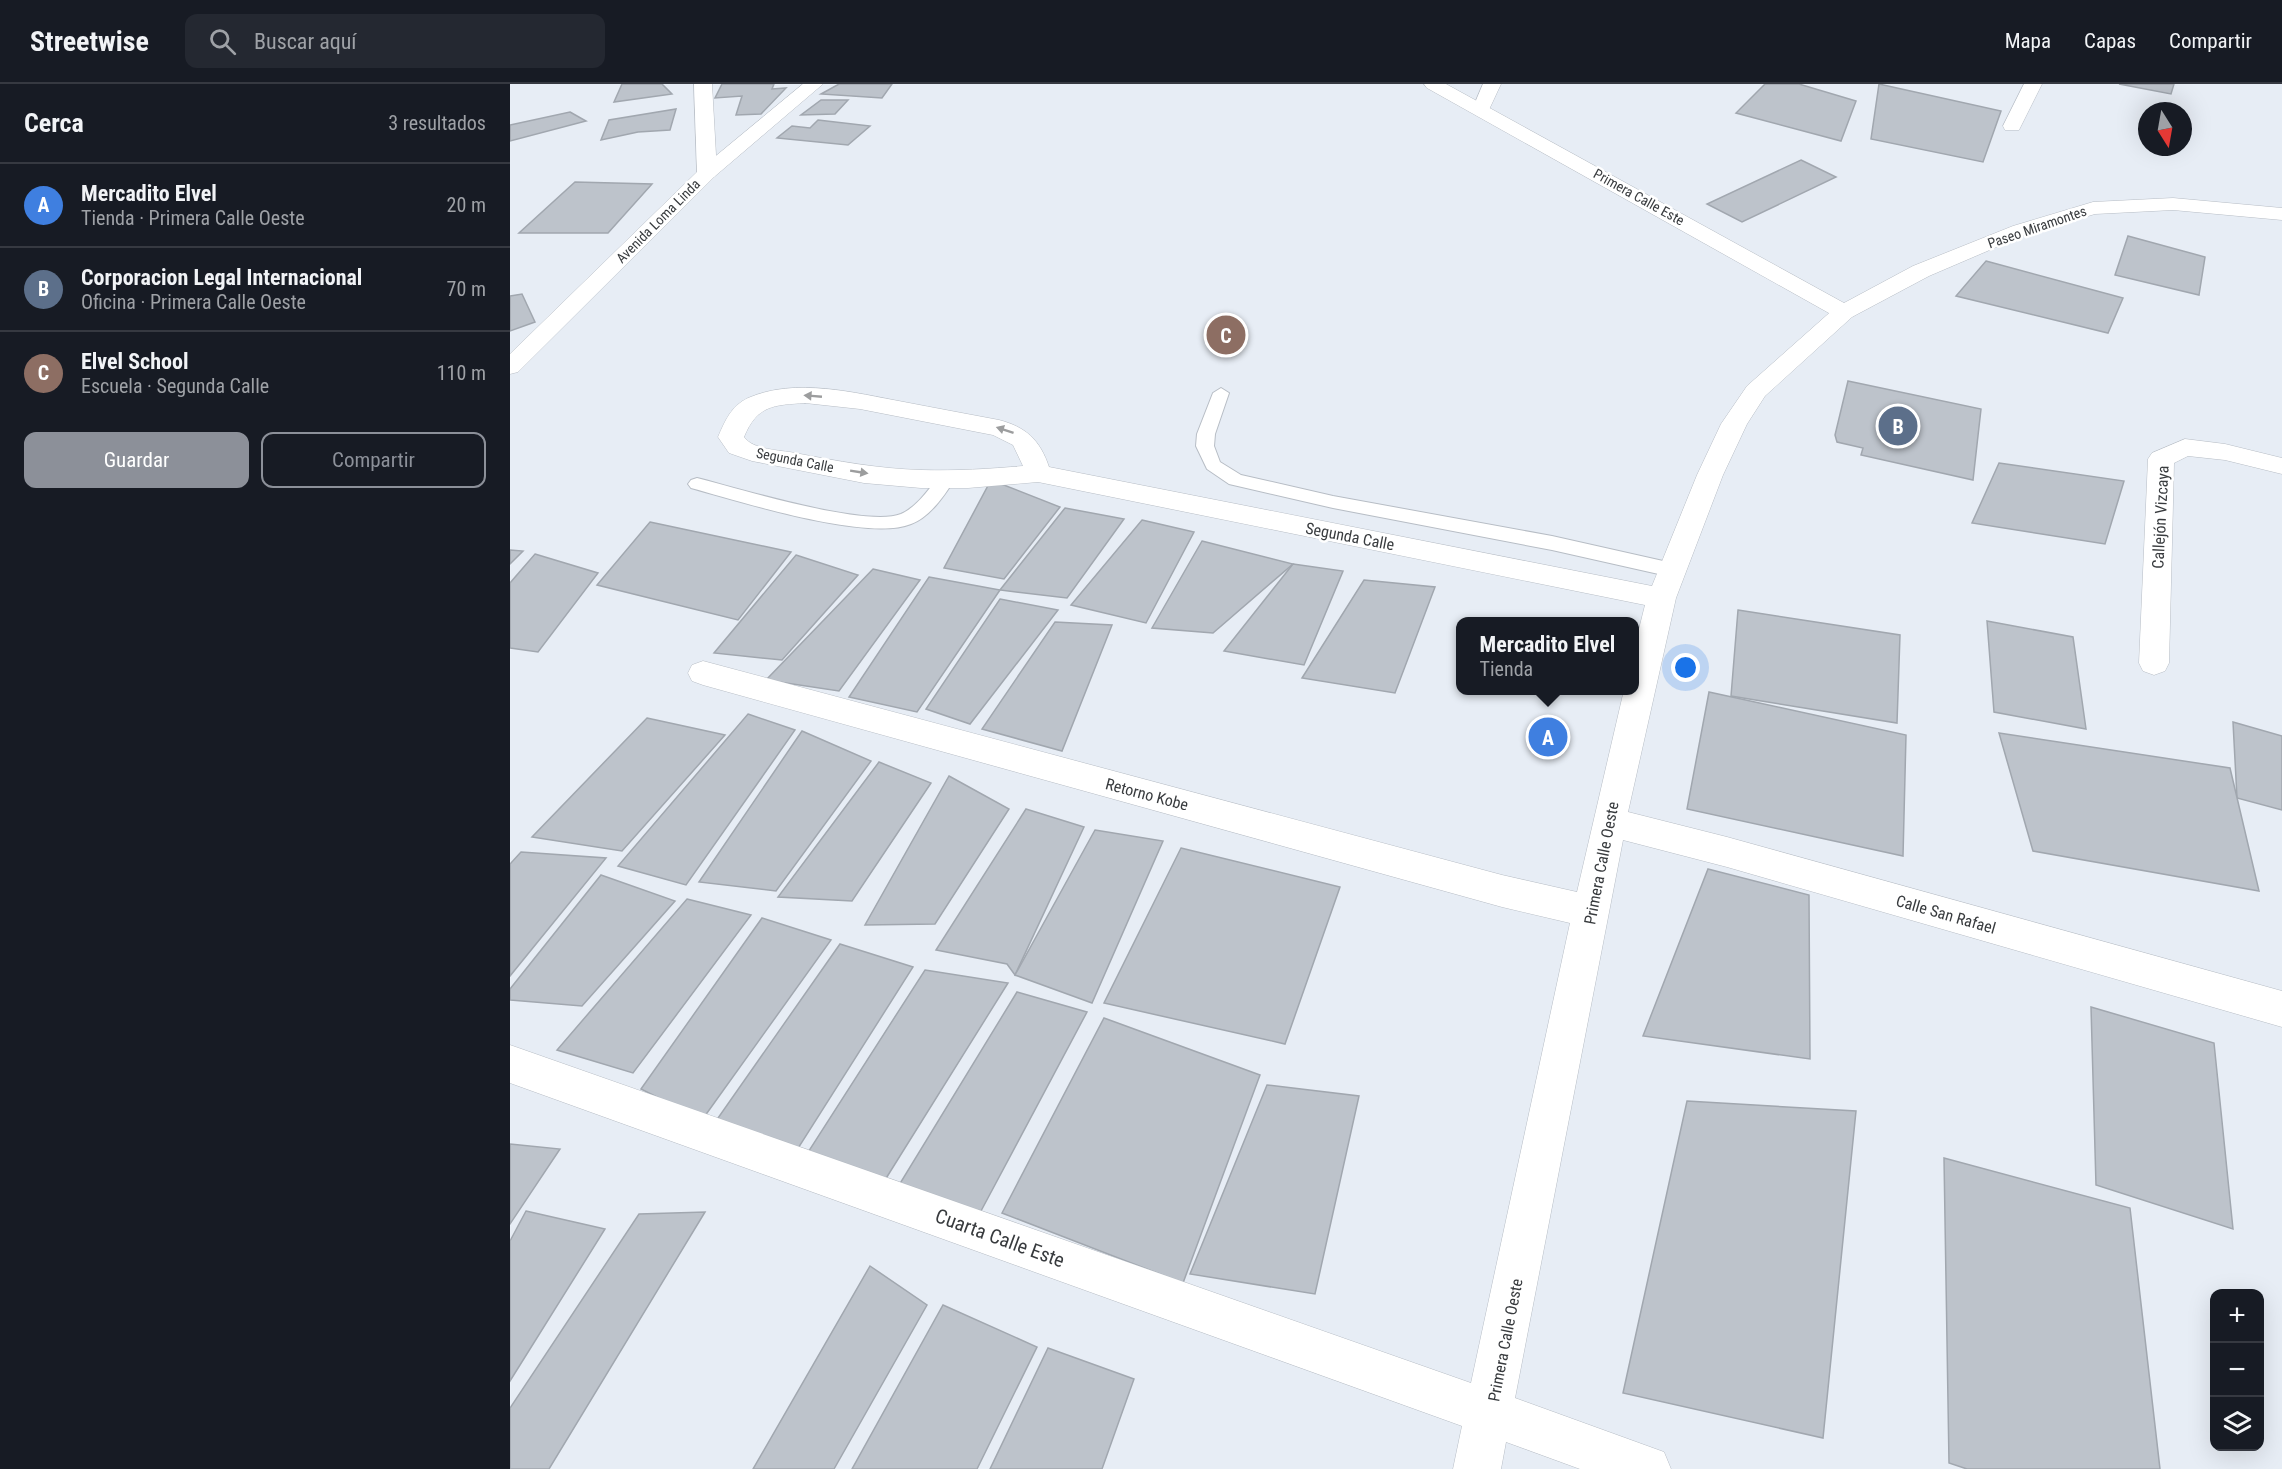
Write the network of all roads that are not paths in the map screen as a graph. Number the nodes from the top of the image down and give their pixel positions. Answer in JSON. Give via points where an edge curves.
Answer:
{"nodes":[{"id":1,"x":703,"y":84,"type":"edge"},
{"id":2,"x":814,"y":84,"type":"edge"},
{"id":3,"x":1433,"y":84,"type":"edge"},
{"id":4,"x":1492,"y":84,"type":"edge"},
{"id":5,"x":2033,"y":84,"type":"edge"},
{"id":6,"x":1481,"y":110,"type":"junction"},
{"id":7,"x":2012,"y":126,"type":"dead end"},
{"id":8,"x":707,"y":173,"type":"junction"},
{"id":9,"x":2282,"y":214,"type":"edge"},
{"id":10,"x":1844,"y":312,"type":"junction"},
{"id":11,"x":510,"y":367,"type":"edge"},
{"id":12,"x":1221,"y":393,"type":"dead end"},
{"id":13,"x":2282,"y":466,"type":"edge"},
{"id":14,"x":1038,"y":473,"type":"junction"},
{"id":15,"x":946,"y":479,"type":"junction"},
{"id":16,"x":697,"y":484,"type":"dead end"},
{"id":17,"x":1666,"y":584,"type":"junction"},
{"id":18,"x":2154,"y":663,"type":"dead end"},
{"id":19,"x":703,"y":673,"type":"dead end"},
{"id":20,"x":1609,"y":822,"type":"junction"},
{"id":21,"x":1592,"y":912,"type":"junction"},
{"id":22,"x":2282,"y":1009,"type":"edge"},
{"id":23,"x":510,"y":1064,"type":"edge"},
{"id":24,"x":1490,"y":1412,"type":"junction"},
{"id":25,"x":1477,"y":1469,"type":"edge"},
{"id":26,"x":1647,"y":1469,"type":"edge"}],
"edges":[{"from":1,"to":8,"type":"street"},
{"from":2,"to":8,"type":"street","name":"Avenida Loma Linda"},
{"from":3,"to":6,"type":"street","name":"Primera Calle Este"},
{"from":4,"to":6,"type":"street"},
{"from":5,"to":7,"type":"street"},
{"from":6,"to":10,"type":"street","name":"Primera Calle Este"},
{"from":8,"to":11,"type":"street","name":"Avenida Loma Linda"},
{"from":9,"to":10,"type":"street","name":"Paseo Miramontes","via":[[2173,204],[2093,208],[2020,230],[1932,267]]},
{"from":10,"to":17,"type":"street","name":"Primera Calle Oeste","via":[[1756,391],[1734,424]]},
{"from":12,"to":17,"type":"lane","via":[[1204,446],[1213,465],[1235,480],[1552,543]]},
{"from":13,"to":18,"type":"street","name":"Callejón Vizcaya","via":[[2185,447],[2161,459]]},
{"from":14,"to":15,"type":"street","name":"Segunda Calle"},
{"from":14,"to":15,"type":"street","name":"Segunda Calle","one_way":true,"via":[[1030,448],[1018,435],[851,400],[804,395],[777,397],[757,403],[733,426],[731,437],[738,447],[761,455],[864,474]]},
{"from":14,"to":17,"type":"street","name":"Segunda Calle"},
{"from":15,"to":16,"type":"lane","via":[[927,505],[902,520],[869,522],[802,512]]},
{"from":17,"to":20,"type":"street","name":"Primera Calle Oeste"},
{"from":19,"to":21,"type":"street","name":"Retorno Kobe","via":[[1479,885]]},
{"from":20,"to":21,"type":"street","name":"Primera Calle Oeste"},
{"from":20,"to":22,"type":"street","name":"Calle San Rafael"},
{"from":21,"to":24,"type":"street","name":"Primera Calle Oeste"},
{"from":23,"to":24,"type":"street","name":"Cuarta Calle Este"},
{"from":24,"to":25,"type":"street","name":"Primera Calle Oeste"},
{"from":24,"to":26,"type":"street","name":"Cuarta Calle Este"}]}
